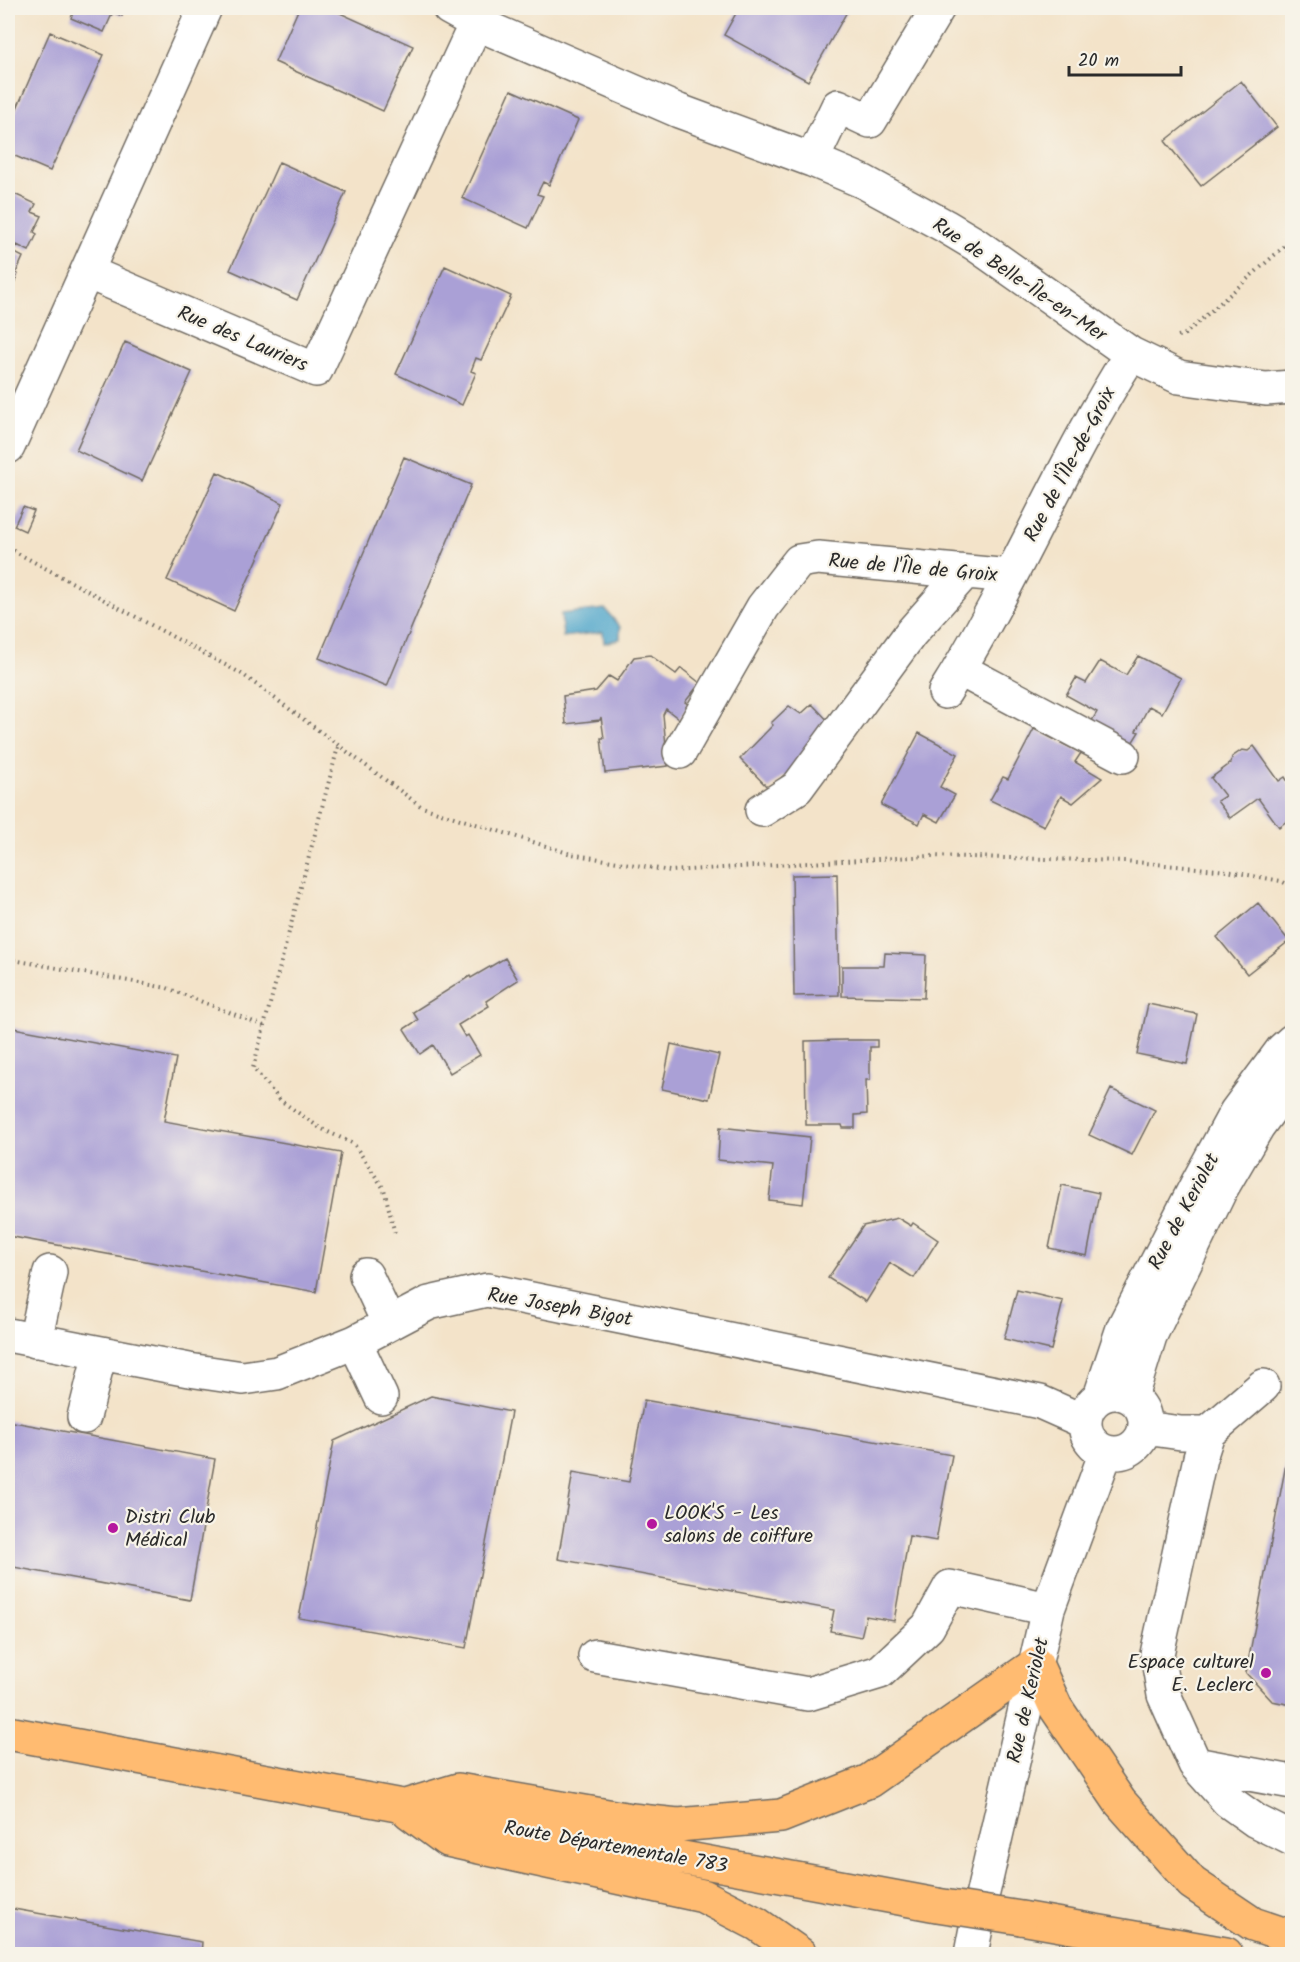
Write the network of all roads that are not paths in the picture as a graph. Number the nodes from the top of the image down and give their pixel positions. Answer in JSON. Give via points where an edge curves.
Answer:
{"nodes":[{"id":1,"x":205,"y":8,"type":"edge"},
{"id":2,"x":938,"y":8,"type":"edge"},
{"id":3,"x":462,"y":15,"type":"edge"},
{"id":4,"x":812,"y":160,"type":"junction"},
{"id":5,"x":87,"y":272,"type":"junction"},
{"id":6,"x":1131,"y":354,"type":"junction"},
{"id":7,"x":1293,"y":387,"type":"edge"},
{"id":8,"x":8,"y":447,"type":"edge"},
{"id":9,"x":964,"y":573,"type":"junction"},
{"id":10,"x":1010,"y":576,"type":"junction"},
{"id":11,"x":680,"y":752,"type":"dead end"},
{"id":12,"x":1123,"y":756,"type":"dead end"},
{"id":13,"x":762,"y":810,"type":"dead end"},
{"id":14,"x":1293,"y":1041,"type":"edge"},
{"id":15,"x":1293,"y":1080,"type":"edge"},
{"id":16,"x":50,"y":1272,"type":"dead end"},
{"id":17,"x":366,"y":1275,"type":"dead end"},
{"id":18,"x":389,"y":1324,"type":"junction"},
{"id":19,"x":21,"y":1338,"type":"edge"},
{"id":20,"x":355,"y":1342,"type":"junction"},
{"id":21,"x":100,"y":1353,"type":"junction"},
{"id":22,"x":1263,"y":1386,"type":"dead end"},
{"id":23,"x":381,"y":1397,"type":"dead end"},
{"id":24,"x":1105,"y":1405,"type":"junction"},
{"id":25,"x":84,"y":1417,"type":"dead end"},
{"id":26,"x":1145,"y":1428,"type":"junction"},
{"id":27,"x":1208,"y":1433,"type":"junction"},
{"id":28,"x":1106,"y":1452,"type":"junction"},
{"id":29,"x":1048,"y":1609,"type":"junction"},
{"id":30,"x":595,"y":1656,"type":"dead end"},
{"id":31,"x":1036,"y":1664,"type":"junction"},
{"id":32,"x":8,"y":1733,"type":"edge"},
{"id":33,"x":1195,"y":1764,"type":"junction"},
{"id":34,"x":1293,"y":1782,"type":"edge"},
{"id":35,"x":402,"y":1807,"type":"junction"},
{"id":36,"x":1293,"y":1839,"type":"edge"},
{"id":37,"x":1293,"y":1937,"type":"edge"},
{"id":38,"x":800,"y":1954,"type":"edge"},
{"id":39,"x":971,"y":1954,"type":"edge"},
{"id":40,"x":1226,"y":1954,"type":"edge"}],
"edges":[{"from":1,"to":5,"type":"street"},
{"from":2,"to":4,"type":"street","via":[[870,121],[838,106]]},
{"from":3,"to":4,"type":"street","name":"Rue de Belle-Île-en-Mer","via":[[679,111]]},
{"from":3,"to":5,"type":"street","name":"Rue des Lauriers","via":[[316,369]]},
{"from":4,"to":6,"type":"street","name":"Rue de Belle-Île-en-Mer","via":[[864,182],[945,226]]},
{"from":5,"to":8,"type":"street"},
{"from":6,"to":7,"type":"street","name":"Rue de Belle-Île-en-Mer","via":[[1179,377],[1266,389]]},
{"from":6,"to":10,"type":"street","name":"Rue de l'Île-de-Groix","via":[[1104,396]]},
{"from":9,"to":10,"type":"street","name":"Rue de l'Île de Groix"},
{"from":9,"to":11,"type":"street","name":"Rue de l'Île de Groix","via":[[818,558],[799,561],[763,607]]},
{"from":9,"to":13,"type":"street","via":[[911,633],[797,788]]},
{"from":10,"to":12,"type":"street","name":"Rue de l'Île de Groix","via":[[952,680]]},
{"from":14,"to":24,"type":"street","name":"Rue de Keriolet","via":[[1236,1112],[1197,1184],[1123,1328]]},
{"from":15,"to":24,"type":"street","name":"Rue de Keriolet","via":[[1258,1126],[1220,1191],[1150,1336]]},
{"from":16,"to":19,"type":"street"},
{"from":17,"to":18,"type":"street"},
{"from":18,"to":20,"type":"street","name":"Rue Joseph Bigot"},
{"from":18,"to":24,"type":"street","name":"Rue Joseph Bigot","via":[[429,1303],[488,1290],[1040,1402]]},
{"from":19,"to":21,"type":"street","name":"Rue Joseph Bigot"},
{"from":20,"to":21,"type":"street","name":"Rue Joseph Bigot","via":[[277,1373],[243,1378]]},
{"from":20,"to":23,"type":"street"},
{"from":21,"to":25,"type":"street"},
{"from":22,"to":27,"type":"street"},
{"from":24,"to":26,"type":"street","via":[[1138,1402],[1146,1419]]},
{"from":24,"to":28,"type":"street","via":[[1086,1432],[1090,1441]]},
{"from":26,"to":27,"type":"street"},
{"from":26,"to":28,"type":"street","via":[[1136,1446],[1117,1454]]},
{"from":27,"to":33,"type":"street","via":[[1157,1654],[1164,1695]]},
{"from":28,"to":29,"type":"street","name":"Rue de Keriolet"},
{"from":29,"to":30,"type":"street","via":[[950,1587],[928,1627],[880,1672],[808,1694]]},
{"from":29,"to":31,"type":"street","name":"Rue de Keriolet"},
{"from":31,"to":35,"type":"main road","via":[[869,1781],[781,1816],[678,1825],[458,1790]]},
{"from":31,"to":37,"type":"main road","via":[[1056,1708],[1120,1802],[1192,1883],[1253,1924]]},
{"from":31,"to":39,"type":"street","name":"Rue de Keriolet"},
{"from":32,"to":35,"type":"main road","name":"Route Départementale 783"},
{"from":33,"to":34,"type":"street"},
{"from":33,"to":36,"type":"street","via":[[1228,1801],[1256,1821]]},
{"from":35,"to":38,"type":"main road","via":[[447,1840],[703,1896],[757,1924]]},
{"from":35,"to":40,"type":"main road","name":"Route Départementale 783","bridge":true}]}
